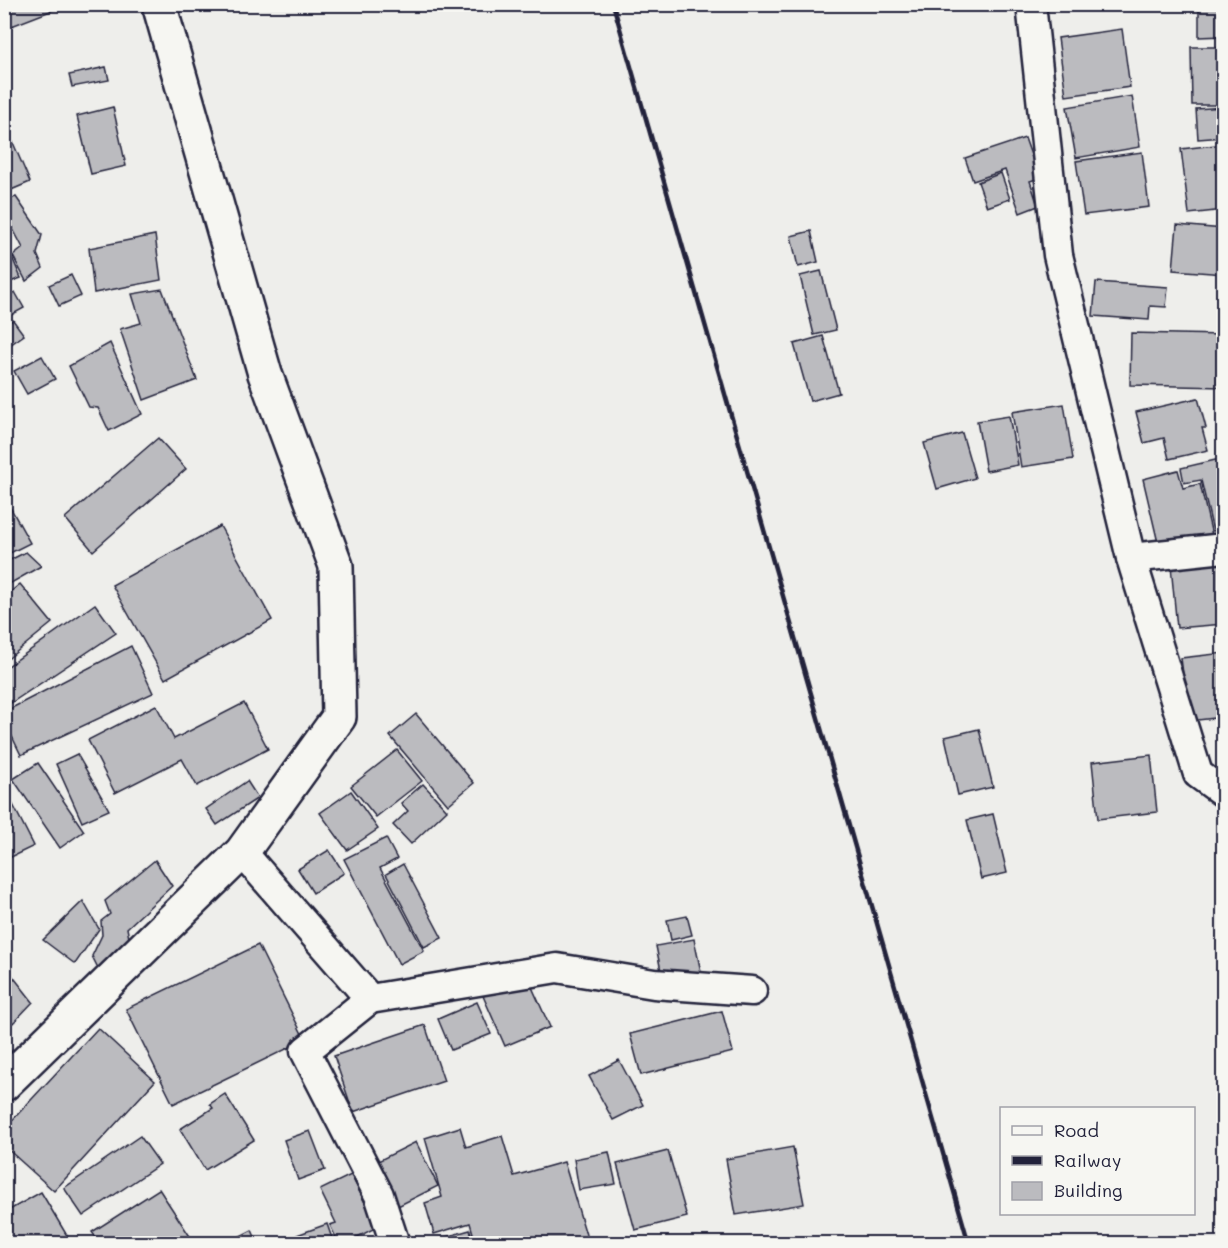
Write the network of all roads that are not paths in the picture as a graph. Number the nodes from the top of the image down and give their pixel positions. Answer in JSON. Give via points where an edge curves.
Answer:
{"nodes":[{"id":1,"x":159,"y":4,"type":"edge"},
{"id":2,"x":1030,"y":4,"type":"edge"},
{"id":3,"x":1224,"y":548,"type":"edge"},
{"id":4,"x":1131,"y":558,"type":"junction"},
{"id":5,"x":1224,"y":794,"type":"edge"},
{"id":6,"x":242,"y":852,"type":"junction"},
{"id":7,"x":752,"y":991,"type":"dead end"},
{"id":8,"x":370,"y":999,"type":"junction"},
{"id":9,"x":4,"y":1083,"type":"edge"},
{"id":10,"x":395,"y":1244,"type":"edge"}],
"edges":[{"from":1,"to":6,"type":"street","via":[[265,374],[336,566],[339,717]]},
{"from":2,"to":4,"type":"street","via":[[1058,255]]},
{"from":3,"to":4,"type":"street"},
{"from":4,"to":5,"type":"street","via":[[1198,774]]},
{"from":6,"to":8,"type":"street"},
{"from":6,"to":9,"type":"street"},
{"from":7,"to":8,"type":"street","via":[[654,984],[557,968]]},
{"from":8,"to":10,"type":"street","via":[[304,1051],[379,1195]]}]}
